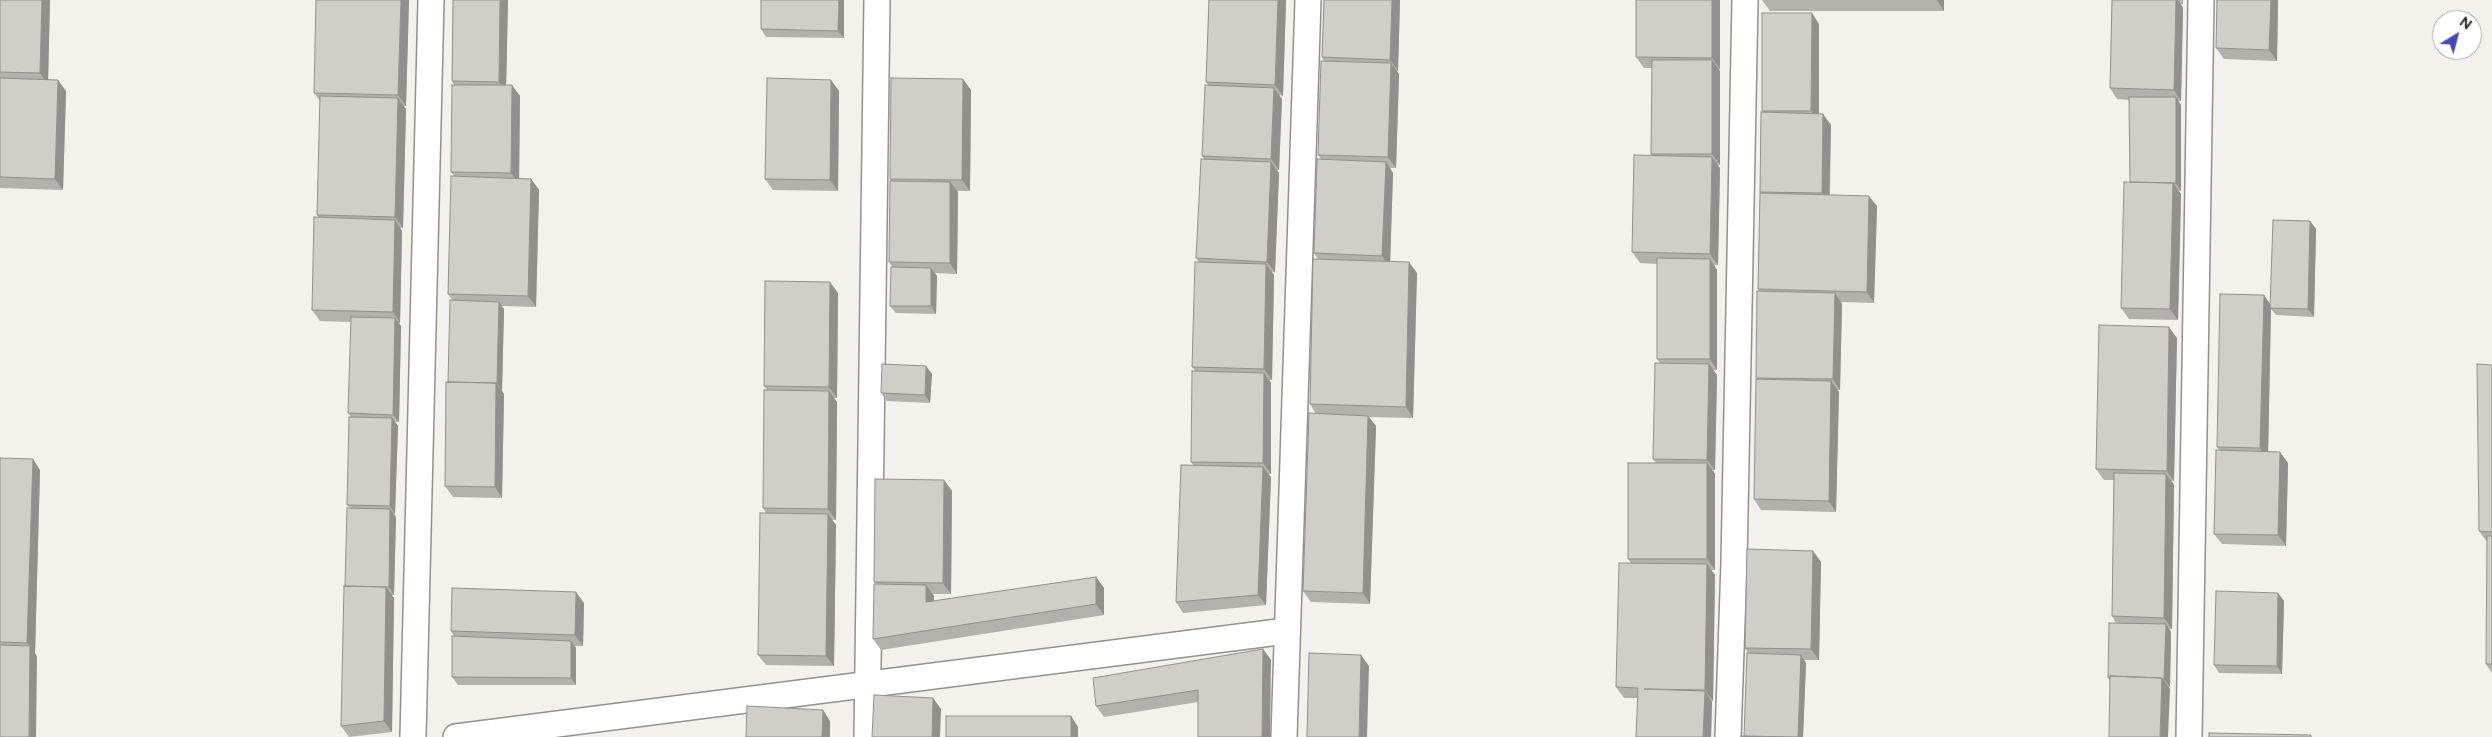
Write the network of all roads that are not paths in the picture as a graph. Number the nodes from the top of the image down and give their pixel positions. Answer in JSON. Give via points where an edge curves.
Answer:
{"nodes":[{"id":1,"x":431,"y":0,"type":"edge"},
{"id":2,"x":877,"y":0,"type":"edge"},
{"id":3,"x":1308,"y":0,"type":"edge"},
{"id":4,"x":1745,"y":0,"type":"edge"},
{"id":5,"x":2201,"y":0,"type":"edge"},
{"id":6,"x":1286,"y":631,"type":"junction"},
{"id":7,"x":869,"y":684,"type":"junction"},
{"id":8,"x":413,"y":737,"type":"edge"},
{"id":9,"x":456,"y":737,"type":"edge"},
{"id":10,"x":867,"y":737,"type":"edge"},
{"id":11,"x":1284,"y":737,"type":"edge"},
{"id":12,"x":1728,"y":737,"type":"edge"},
{"id":13,"x":2189,"y":737,"type":"edge"}],
"edges":[{"from":1,"to":8,"type":"street"},
{"from":2,"to":7,"type":"street"},
{"from":3,"to":6,"type":"street"},
{"from":4,"to":12,"type":"street"},
{"from":5,"to":13,"type":"street"},
{"from":6,"to":7,"type":"street"},
{"from":6,"to":11,"type":"street"},
{"from":7,"to":9,"type":"street"},
{"from":7,"to":10,"type":"street"}]}
